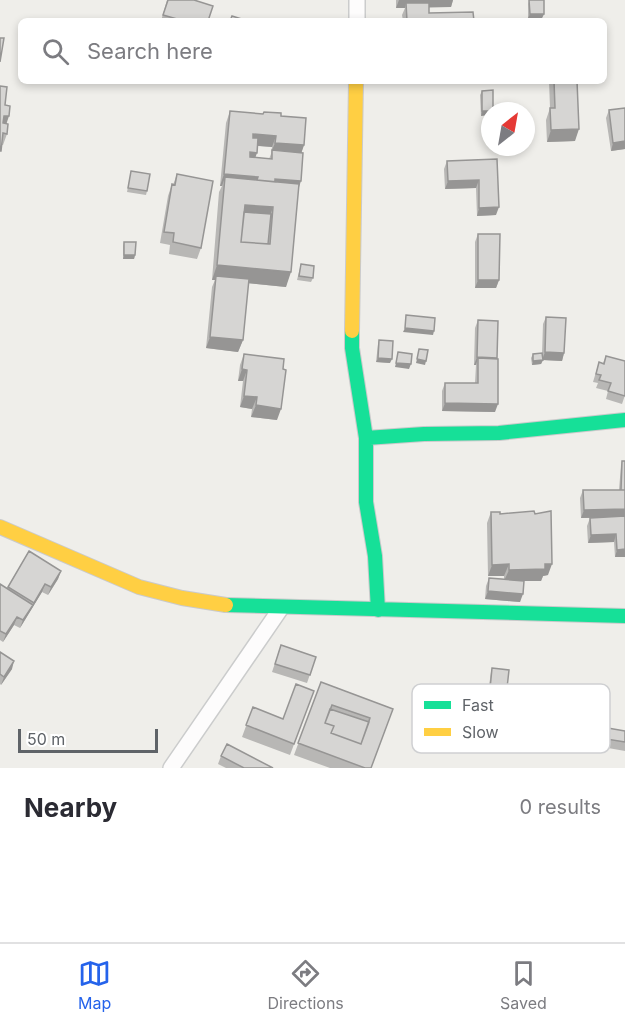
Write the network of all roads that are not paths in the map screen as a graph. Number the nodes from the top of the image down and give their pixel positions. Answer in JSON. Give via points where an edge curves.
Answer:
{"nodes":[{"id":1,"x":357,"y":0,"type":"edge"},
{"id":2,"x":357,"y":18,"type":"edge"},
{"id":3,"x":356,"y":84,"type":"edge"},
{"id":4,"x":625,"y":420,"type":"edge"},
{"id":5,"x":366,"y":438,"type":"junction"},
{"id":6,"x":0,"y":527,"type":"edge"},
{"id":7,"x":281,"y":608,"type":"junction"},
{"id":8,"x":378,"y":610,"type":"junction"},
{"id":9,"x":625,"y":616,"type":"edge"},
{"id":10,"x":171,"y":768,"type":"edge"}],
"edges":[{"from":1,"to":2,"type":"street"},
{"from":3,"to":5,"type":"street","via":[[352,348]]},
{"from":4,"to":5,"type":"street","via":[[499,433]]},
{"from":5,"to":8,"type":"street","via":[[366,502]]},
{"from":6,"to":7,"type":"street","via":[[139,587],[230,606]]},
{"from":7,"to":8,"type":"street"},
{"from":7,"to":10,"type":"street"},
{"from":8,"to":9,"type":"street"}]}
